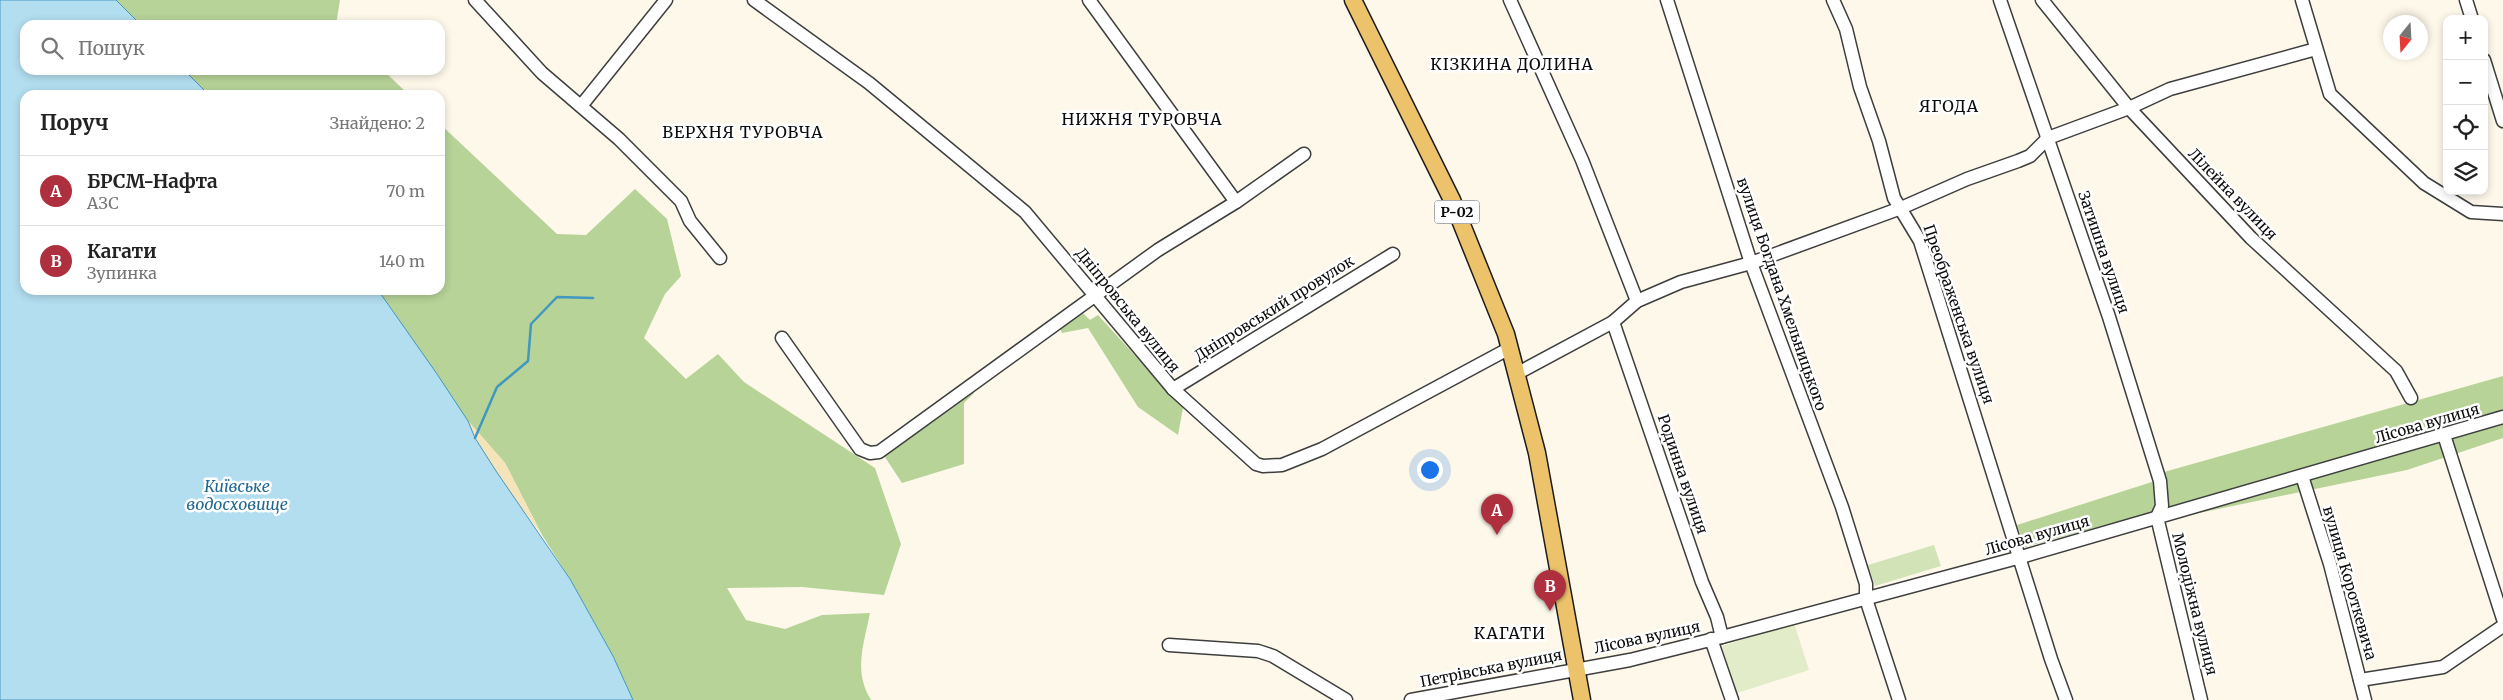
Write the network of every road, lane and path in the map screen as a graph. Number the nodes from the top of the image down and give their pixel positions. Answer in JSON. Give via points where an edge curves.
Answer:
{"nodes":[{"id":1,"x":475,"y":0,"type":"edge"},
{"id":2,"x":666,"y":0,"type":"edge"},
{"id":3,"x":754,"y":0,"type":"edge"},
{"id":4,"x":1089,"y":0,"type":"edge"},
{"id":5,"x":1353,"y":0,"type":"edge"},
{"id":6,"x":1510,"y":0,"type":"edge"},
{"id":7,"x":1668,"y":0,"type":"edge"},
{"id":8,"x":1833,"y":0,"type":"edge"},
{"id":9,"x":2000,"y":0,"type":"edge"},
{"id":10,"x":2042,"y":0,"type":"edge"},
{"id":11,"x":2302,"y":0,"type":"edge"},
{"id":12,"x":2466,"y":0,"type":"edge"},
{"id":13,"x":2471,"y":15,"type":"edge"},
{"id":14,"x":2316,"y":49,"type":"junction"},
{"id":15,"x":2488,"y":73,"type":"edge"},
{"id":16,"x":580,"y":106,"type":"junction"},
{"id":17,"x":2129,"y":108,"type":"junction"},
{"id":18,"x":2503,"y":121,"type":"edge"},
{"id":19,"x":2048,"y":138,"type":"junction"},
{"id":20,"x":1304,"y":154,"type":"dead end"},
{"id":21,"x":1236,"y":202,"type":"junction"},
{"id":22,"x":1901,"y":208,"type":"junction"},
{"id":23,"x":2503,"y":214,"type":"edge"},
{"id":24,"x":1393,"y":254,"type":"dead end"},
{"id":25,"x":720,"y":258,"type":"dead end"},
{"id":26,"x":1751,"y":263,"type":"junction"},
{"id":27,"x":1094,"y":296,"type":"junction"},
{"id":28,"x":1637,"y":301,"type":"junction"},
{"id":29,"x":1613,"y":322,"type":"junction"},
{"id":30,"x":782,"y":338,"type":"dead end"},
{"id":31,"x":1510,"y":348,"type":"junction"},
{"id":32,"x":1518,"y":373,"type":"junction"},
{"id":33,"x":1173,"y":389,"type":"junction"},
{"id":34,"x":2411,"y":398,"type":"dead end"},
{"id":35,"x":2503,"y":417,"type":"edge"},
{"id":36,"x":2444,"y":434,"type":"junction"},
{"id":37,"x":2302,"y":476,"type":"junction"},
{"id":38,"x":2156,"y":517,"type":"junction"},
{"id":39,"x":2021,"y":557,"type":"junction"},
{"id":40,"x":1866,"y":599,"type":"junction"},
{"id":41,"x":2503,"y":619,"type":"edge"},
{"id":42,"x":2503,"y":626,"type":"edge"},
{"id":43,"x":1717,"y":638,"type":"junction"},
{"id":44,"x":1169,"y":645,"type":"dead end"},
{"id":45,"x":1577,"y":665,"type":"junction"},
{"id":46,"x":2360,"y":680,"type":"junction"},
{"id":47,"x":1448,"y":697,"type":"edge"},
{"id":48,"x":1346,"y":700,"type":"edge"},
{"id":49,"x":1411,"y":700,"type":"edge"},
{"id":50,"x":1582,"y":700,"type":"edge"},
{"id":51,"x":1732,"y":700,"type":"edge"},
{"id":52,"x":1900,"y":700,"type":"edge"},
{"id":53,"x":2066,"y":700,"type":"edge"},
{"id":54,"x":2201,"y":700,"type":"edge"},
{"id":55,"x":2366,"y":700,"type":"edge"}],
"edges":[{"from":1,"to":16,"type":"street","via":[[542,73]]},
{"from":2,"to":16,"type":"street"},
{"from":3,"to":27,"type":"street","name":"Дніпровська вулиця","via":[[869,83],[1025,212]]},
{"from":4,"to":21,"type":"street"},
{"from":5,"to":31,"type":"main road","number":"Р-02","via":[[1452,200],[1498,309]]},
{"from":6,"to":28,"type":"street","via":[[1582,160]]},
{"from":7,"to":26,"type":"street","name":"вулиця Богдана Хмельницького"},
{"from":8,"to":22,"type":"street","name":"Преображенська вулиця","via":[[1846,29],[1894,198]]},
{"from":9,"to":19,"type":"street","name":"Затишна вулиця"},
{"from":10,"to":17,"type":"street","name":"Лілейна вулиця"},
{"from":11,"to":14,"type":"street"},
{"from":12,"to":13,"type":"street"},
{"from":14,"to":17,"type":"street","via":[[2170,89]]},
{"from":14,"to":23,"type":"street","via":[[2330,94],[2424,183],[2471,212]]},
{"from":15,"to":18,"type":"street"},
{"from":16,"to":25,"type":"street","via":[[619,139],[681,201],[690,221]]},
{"from":17,"to":19,"type":"street"},
{"from":17,"to":34,"type":"street","name":"Лілейна вулиця","via":[[2251,238],[2396,371]]},
{"from":19,"to":22,"type":"street","via":[[2030,156],[1967,178]]},
{"from":19,"to":38,"type":"street","name":"Затишна вулиця","via":[[2110,317],[2160,481],[2162,506]]},
{"from":20,"to":21,"type":"street"},
{"from":21,"to":27,"type":"street","via":[[1158,250]]},
{"from":22,"to":26,"type":"street"},
{"from":22,"to":39,"type":"street","name":"Преображенська вулиця","via":[[1920,241]]},
{"from":24,"to":33,"type":"street","name":"Дніпровський провулок"},
{"from":26,"to":28,"type":"street","via":[[1681,282]]},
{"from":26,"to":40,"type":"street","name":"вулиця Богдана Хмельницького","via":[[1842,506],[1866,584]]},
{"from":27,"to":30,"type":"street","via":[[879,452],[860,449]]},
{"from":27,"to":33,"type":"street","name":"Дніпровська вулиця"},
{"from":28,"to":29,"type":"street"},
{"from":29,"to":32,"type":"street"},
{"from":29,"to":43,"type":"street","name":"Родинна вулиця"},
{"from":31,"to":32,"type":"main road","number":"Р-02"},
{"from":31,"to":33,"type":"street","name":"Дніпровська вулиця","via":[[1363,428],[1282,465],[1263,466],[1246,457]]},
{"from":32,"to":45,"type":"main road","number":"Р-02","via":[[1537,452]]},
{"from":35,"to":36,"type":"street","name":"Лісова вулиця"},
{"from":36,"to":37,"type":"street","name":"Лісова вулиця"},
{"from":36,"to":41,"type":"street"},
{"from":37,"to":38,"type":"street","name":"Лісова вулиця"},
{"from":37,"to":46,"type":"street","name":"вулиця Короткевича","via":[[2330,564]]},
{"from":38,"to":39,"type":"street","name":"Лісова вулиця"},
{"from":38,"to":54,"type":"street","name":"Молодіжна вулиця"},
{"from":39,"to":40,"type":"street","name":"Лісова вулиця"},
{"from":39,"to":53,"type":"street","name":"Преображенська вулиця"},
{"from":40,"to":43,"type":"street","name":"Лісова вулиця"},
{"from":40,"to":52,"type":"street","name":"вулиця Богдана Хмельницького"},
{"from":42,"to":46,"type":"street","via":[[2444,667]]},
{"from":43,"to":45,"type":"street","name":"Лісова вулиця","via":[[1630,660]]},
{"from":43,"to":51,"type":"street","name":"Родинна вулиця"},
{"from":44,"to":48,"type":"street","via":[[1258,651],[1273,656]]},
{"from":45,"to":47,"type":"street","name":"Петрівська вулиця"},
{"from":45,"to":50,"type":"main road","number":"Р-02"},
{"from":46,"to":55,"type":"street","name":"вулиця Короткевича"},
{"from":47,"to":49,"type":"street","name":"Петрівська вулиця"}]}
